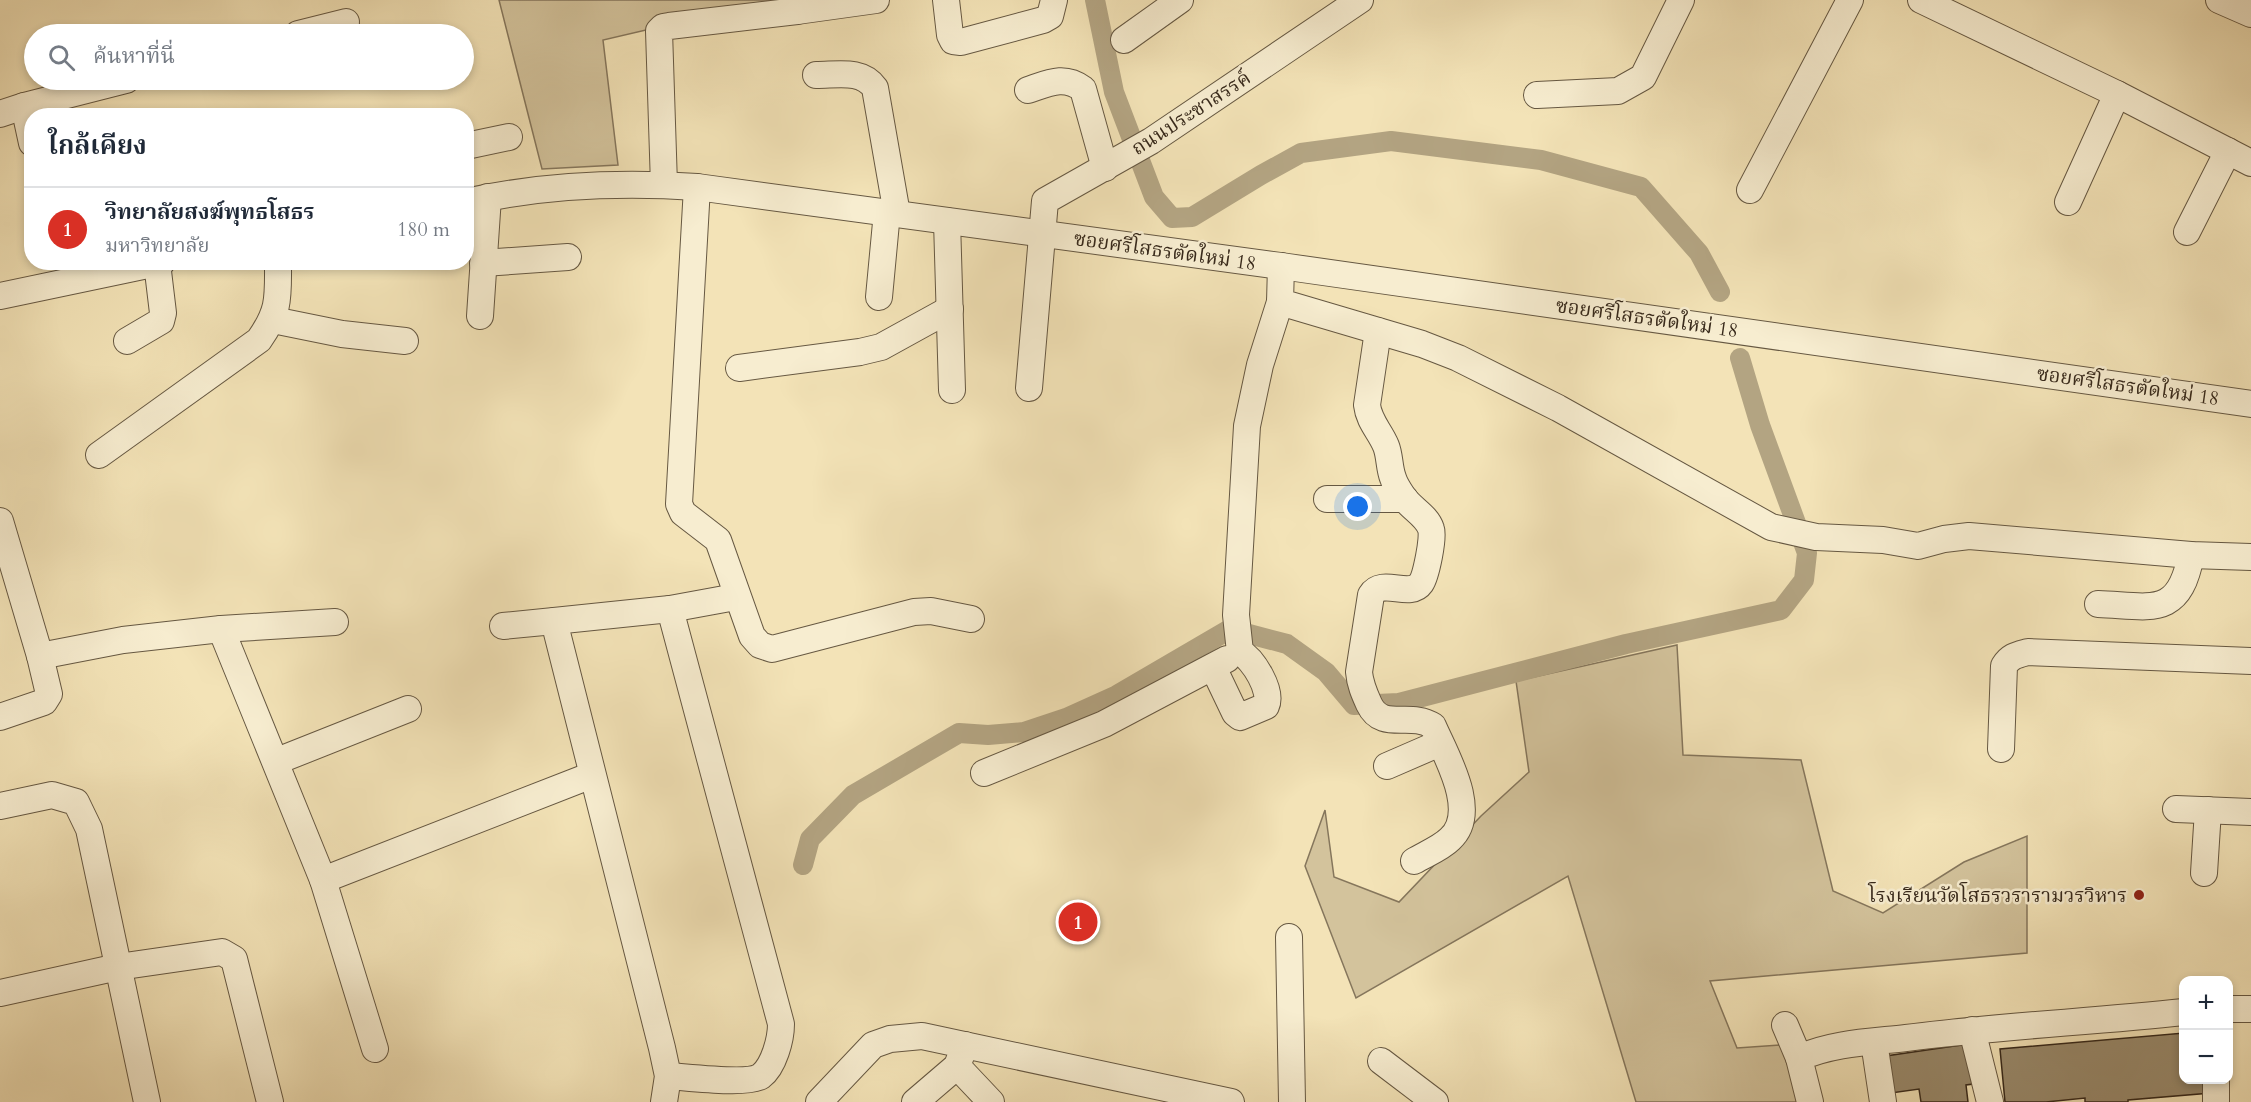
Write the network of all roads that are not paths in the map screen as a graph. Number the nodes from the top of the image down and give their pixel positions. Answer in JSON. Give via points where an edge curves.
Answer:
{"nodes":[{"id":1,"x":876,"y":0,"type":"edge"},
{"id":2,"x":946,"y":0,"type":"edge"},
{"id":3,"x":1054,"y":0,"type":"edge"},
{"id":4,"x":1180,"y":0,"type":"edge"},
{"id":5,"x":1360,"y":0,"type":"edge"},
{"id":6,"x":1681,"y":0,"type":"edge"},
{"id":7,"x":1850,"y":0,"type":"edge"},
{"id":8,"x":1922,"y":0,"type":"edge"},
{"id":9,"x":2219,"y":0,"type":"edge"},
{"id":10,"x":798,"y":6,"type":"edge"},
{"id":11,"x":2251,"y":14,"type":"edge"},
{"id":12,"x":346,"y":22,"type":"dead end"},
{"id":13,"x":338,"y":24,"type":"edge"},
{"id":14,"x":1124,"y":40,"type":"dead end"},
{"id":15,"x":816,"y":75,"type":"dead end"},
{"id":16,"x":87,"y":90,"type":"edge"},
{"id":17,"x":1028,"y":90,"type":"dead end"},
{"id":18,"x":2117,"y":94,"type":"junction"},
{"id":19,"x":1537,"y":95,"type":"dead end"},
{"id":20,"x":24,"y":106,"type":"joint"},
{"id":21,"x":0,"y":114,"type":"edge"},
{"id":22,"x":509,"y":137,"type":"dead end"},
{"id":23,"x":474,"y":144,"type":"edge"},
{"id":24,"x":2228,"y":151,"type":"junction"},
{"id":25,"x":2251,"y":162,"type":"edge"},
{"id":26,"x":1111,"y":165,"type":"junction"},
{"id":27,"x":664,"y":185,"type":"junction"},
{"id":28,"x":697,"y":187,"type":"junction"},
{"id":29,"x":1750,"y":190,"type":"dead end"},
{"id":30,"x":477,"y":199,"type":"edge"},
{"id":31,"x":2068,"y":202,"type":"dead end"},
{"id":32,"x":892,"y":213,"type":"junction"},
{"id":33,"x":947,"y":221,"type":"junction"},
{"id":34,"x":2187,"y":232,"type":"dead end"},
{"id":35,"x":1042,"y":234,"type":"junction"},
{"id":36,"x":568,"y":257,"type":"dead end"},
{"id":37,"x":483,"y":262,"type":"junction"},
{"id":38,"x":1281,"y":266,"type":"junction"},
{"id":39,"x":79,"y":270,"type":"edge"},
{"id":40,"x":160,"y":270,"type":"edge"},
{"id":41,"x":278,"y":270,"type":"edge"},
{"id":42,"x":57,"y":272,"type":"edge"},
{"id":43,"x":0,"y":296,"type":"edge"},
{"id":44,"x":879,"y":297,"type":"dead end"},
{"id":45,"x":1280,"y":302,"type":"junction"},
{"id":46,"x":950,"y":309,"type":"junction"},
{"id":47,"x":480,"y":316,"type":"dead end"},
{"id":48,"x":273,"y":320,"type":"junction"},
{"id":49,"x":1378,"y":331,"type":"junction"},
{"id":50,"x":127,"y":341,"type":"dead end"},
{"id":51,"x":405,"y":341,"type":"dead end"},
{"id":52,"x":739,"y":368,"type":"dead end"},
{"id":53,"x":1029,"y":388,"type":"dead end"},
{"id":54,"x":952,"y":390,"type":"dead end"},
{"id":55,"x":2251,"y":404,"type":"edge"},
{"id":56,"x":99,"y":455,"type":"dead end"},
{"id":57,"x":1327,"y":499,"type":"dead end"},
{"id":58,"x":1405,"y":499,"type":"junction"},
{"id":59,"x":0,"y":521,"type":"edge"},
{"id":60,"x":1883,"y":540,"type":"junction"},
{"id":61,"x":2013,"y":554,"type":"dead end"},
{"id":62,"x":2191,"y":555,"type":"junction"},
{"id":63,"x":2251,"y":557,"type":"edge"},
{"id":64,"x":730,"y":598,"type":"dead end"},
{"id":65,"x":2098,"y":604,"type":"dead end"},
{"id":66,"x":670,"y":609,"type":"junction"},
{"id":67,"x":971,"y":619,"type":"dead end"},
{"id":68,"x":554,"y":621,"type":"junction"},
{"id":69,"x":335,"y":622,"type":"dead end"},
{"id":70,"x":503,"y":626,"type":"dead end"},
{"id":71,"x":221,"y":629,"type":"junction"},
{"id":72,"x":1238,"y":635,"type":"junction"},
{"id":73,"x":40,"y":656,"type":"junction"},
{"id":74,"x":2251,"y":661,"type":"edge"},
{"id":75,"x":1213,"y":667,"type":"junction"},
{"id":76,"x":408,"y":709,"type":"dead end"},
{"id":77,"x":0,"y":717,"type":"edge"},
{"id":78,"x":1440,"y":743,"type":"junction"},
{"id":79,"x":2001,"y":749,"type":"dead end"},
{"id":80,"x":277,"y":761,"type":"junction"},
{"id":81,"x":1387,"y":766,"type":"dead end"},
{"id":82,"x":984,"y":772,"type":"dead end"},
{"id":83,"x":592,"y":775,"type":"junction"},
{"id":84,"x":0,"y":806,"type":"edge"},
{"id":85,"x":2176,"y":809,"type":"dead end"},
{"id":86,"x":2208,"y":810,"type":"junction"},
{"id":87,"x":2251,"y":812,"type":"edge"},
{"id":88,"x":1414,"y":861,"type":"dead end"},
{"id":89,"x":2204,"y":873,"type":"dead end"},
{"id":90,"x":323,"y":880,"type":"junction"},
{"id":91,"x":1288,"y":937,"type":"dead end"},
{"id":92,"x":118,"y":967,"type":"junction"},
{"id":93,"x":0,"y":993,"type":"edge"},
{"id":94,"x":2233,"y":1009,"type":"edge"},
{"id":95,"x":2251,"y":1009,"type":"edge"},
{"id":96,"x":2179,"y":1013,"type":"edge"},
{"id":97,"x":1785,"y":1025,"type":"dead end"},
{"id":98,"x":1972,"y":1030,"type":"junction"},
{"id":99,"x":1874,"y":1042,"type":"junction"},
{"id":100,"x":375,"y":1049,"type":"dead end"},
{"id":101,"x":961,"y":1055,"type":"junction"},
{"id":102,"x":1799,"y":1058,"type":"junction"},
{"id":103,"x":1381,"y":1061,"type":"dead end"},
{"id":104,"x":668,"y":1076,"type":"junction"},
{"id":105,"x":2216,"y":1084,"type":"edge"},
{"id":106,"x":147,"y":1102,"type":"edge"},
{"id":107,"x":270,"y":1102,"type":"edge"},
{"id":108,"x":664,"y":1102,"type":"edge"},
{"id":109,"x":819,"y":1102,"type":"edge"},
{"id":110,"x":915,"y":1102,"type":"edge"},
{"id":111,"x":991,"y":1102,"type":"edge"},
{"id":112,"x":1231,"y":1102,"type":"edge"},
{"id":113,"x":1292,"y":1102,"type":"edge"},
{"id":114,"x":1435,"y":1102,"type":"edge"},
{"id":115,"x":1810,"y":1102,"type":"edge"},
{"id":116,"x":1883,"y":1102,"type":"edge"},
{"id":117,"x":1990,"y":1102,"type":"edge"},
{"id":118,"x":2216,"y":1102,"type":"edge"}],
"edges":[{"from":1,"to":10,"type":"street"},
{"from":2,"to":3,"type":"street","via":[[950,35],[961,42],[1043,20],[1050,16]]},
{"from":4,"to":14,"type":"street"},
{"from":5,"to":26,"type":"street","name":"ถนนประชาสรรค์"},
{"from":6,"to":19,"type":"street","via":[[1643,77],[1618,91]]},
{"from":7,"to":29,"type":"street"},
{"from":8,"to":18,"type":"street"},
{"from":9,"to":11,"type":"street"},
{"from":10,"to":27,"type":"street","via":[[663,27],[659,31]]},
{"from":12,"to":13,"type":"street"},
{"from":15,"to":32,"type":"street","via":[[861,75],[874,88]]},
{"from":16,"to":20,"type":"street"},
{"from":17,"to":26,"type":"street","via":[[1057,81],[1073,81],[1083,89]]},
{"from":18,"to":24,"type":"street"},
{"from":18,"to":31,"type":"street"},
{"from":20,"to":21,"type":"street"},
{"from":22,"to":23,"type":"street"},
{"from":24,"to":25,"type":"street"},
{"from":24,"to":34,"type":"street"},
{"from":26,"to":35,"type":"street","name":"ถนนประชาสรรค์","via":[[1045,201]]},
{"from":27,"to":28,"type":"street","name":"ซอยศรีโสธรตัดใหม่ 18"},
{"from":27,"to":30,"type":"street","name":"ซอยศรีโสธรตัดใหม่ 18","via":[[548,188]]},
{"from":28,"to":32,"type":"street","name":"ซอยศรีโสธรตัดใหม่ 18"},
{"from":28,"to":67,"type":"street","via":[[679,504],[684,513],[718,540],[752,636],[760,645],[772,649],[914,612],[931,611]]},
{"from":30,"to":37,"type":"street"},
{"from":32,"to":33,"type":"street","name":"ซอยศรีโสธรตัดใหม่ 18"},
{"from":32,"to":44,"type":"street"},
{"from":33,"to":35,"type":"street","name":"ซอยศรีโสธรตัดใหม่ 18"},
{"from":33,"to":46,"type":"street"},
{"from":35,"to":38,"type":"street","name":"ซอยศรีโสธรตัดใหม่ 18"},
{"from":35,"to":53,"type":"street"},
{"from":36,"to":37,"type":"street"},
{"from":37,"to":47,"type":"street"},
{"from":38,"to":45,"type":"street"},
{"from":38,"to":55,"type":"street","name":"ซอยศรีโสธรตัดใหม่ 18"},
{"from":39,"to":42,"type":"street"},
{"from":40,"to":50,"type":"street","via":[[161,321]]},
{"from":41,"to":48,"type":"street"},
{"from":42,"to":43,"type":"street"},
{"from":45,"to":49,"type":"street"},
{"from":45,"to":72,"type":"street","via":[[1260,365],[1247,426]]},
{"from":46,"to":52,"type":"street","via":[[881,346],[860,352]]},
{"from":46,"to":54,"type":"street"},
{"from":48,"to":51,"type":"street"},
{"from":48,"to":56,"type":"street","via":[[259,340]]},
{"from":49,"to":58,"type":"street","via":[[1368,417],[1386,446],[1393,478]]},
{"from":49,"to":60,"type":"street","via":[[1422,344],[1505,380],[1771,526],[1805,535]]},
{"from":57,"to":58,"type":"street"},
{"from":58,"to":78,"type":"street","via":[[1425,520],[1432,534],[1424,578],[1414,588],[1374,589],[1359,672],[1367,701],[1381,718],[1425,721],[1433,726]]},
{"from":59,"to":73,"type":"street"},
{"from":60,"to":61,"type":"street","via":[[1908,556],[1971,549]]},
{"from":60,"to":62,"type":"street","via":[[1918,546],[1969,536]]},
{"from":62,"to":63,"type":"street"},
{"from":62,"to":65,"type":"street","via":[[2184,584],[2167,602],[2155,606]]},
{"from":64,"to":66,"type":"street"},
{"from":66,"to":68,"type":"street"},
{"from":66,"to":104,"type":"street","via":[[781,1024],[781,1040],[761,1076],[748,1080]]},
{"from":68,"to":70,"type":"street"},
{"from":68,"to":83,"type":"street"},
{"from":69,"to":71,"type":"street"},
{"from":71,"to":73,"type":"street","via":[[123,640]]},
{"from":71,"to":80,"type":"street"},
{"from":72,"to":75,"type":"street"},
{"from":72,"to":75,"type":"street","via":[[1265,687],[1266,706],[1240,717]]},
{"from":73,"to":77,"type":"street","via":[[48,699]]},
{"from":74,"to":79,"type":"street","via":[[2028,652],[2015,655],[2004,666]]},
{"from":75,"to":82,"type":"street","via":[[1104,724]]},
{"from":76,"to":80,"type":"street"},
{"from":78,"to":81,"type":"street"},
{"from":78,"to":88,"type":"street","via":[[1459,784],[1460,824],[1449,841]]},
{"from":80,"to":90,"type":"street"},
{"from":83,"to":90,"type":"street"},
{"from":83,"to":104,"type":"street"},
{"from":84,"to":92,"type":"street","via":[[52,795],[76,802],[89,829]]},
{"from":85,"to":86,"type":"street"},
{"from":86,"to":87,"type":"street"},
{"from":86,"to":89,"type":"street"},
{"from":90,"to":100,"type":"street"},
{"from":91,"to":113,"type":"street"},
{"from":92,"to":93,"type":"street"},
{"from":92,"to":106,"type":"street"},
{"from":92,"to":107,"type":"street","via":[[222,952],[234,958]]},
{"from":94,"to":95,"type":"street"},
{"from":96,"to":98,"type":"street"},
{"from":97,"to":102,"type":"street"},
{"from":98,"to":99,"type":"street"},
{"from":98,"to":117,"type":"street"},
{"from":99,"to":102,"type":"street","via":[[1831,1048]]},
{"from":99,"to":116,"type":"street"},
{"from":101,"to":109,"type":"street","via":[[922,1036],[890,1039],[873,1045]]},
{"from":101,"to":110,"type":"street"},
{"from":101,"to":111,"type":"street"},
{"from":101,"to":112,"type":"street"},
{"from":102,"to":115,"type":"street"},
{"from":103,"to":114,"type":"street"},
{"from":104,"to":108,"type":"street"},
{"from":105,"to":118,"type":"street"}]}
